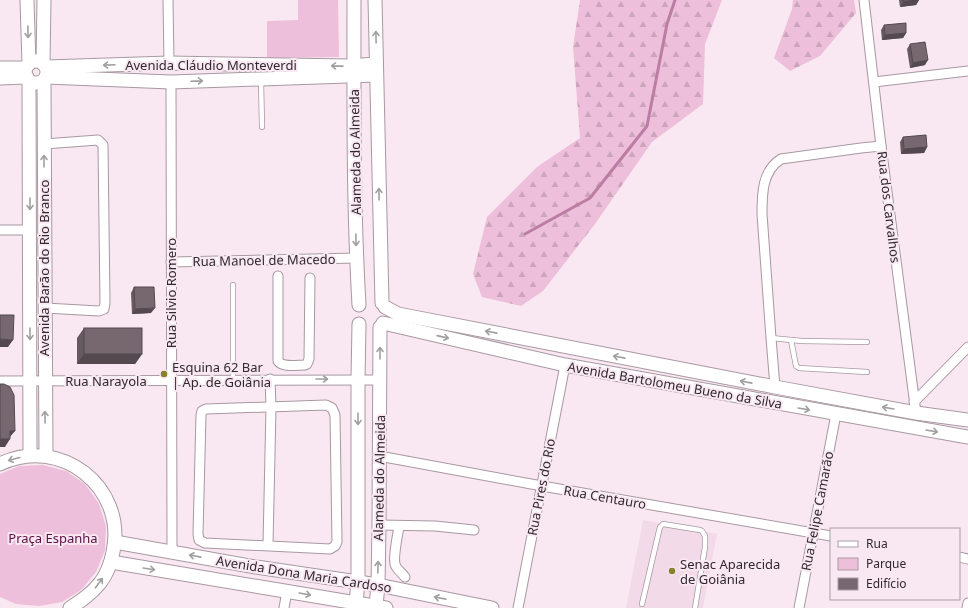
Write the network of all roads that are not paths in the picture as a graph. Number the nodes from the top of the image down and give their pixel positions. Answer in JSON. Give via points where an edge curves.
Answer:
{"nodes":[{"id":1,"x":27,"y":0,"type":"edge"},
{"id":2,"x":44,"y":0,"type":"edge"},
{"id":3,"x":168,"y":0,"type":"edge"},
{"id":4,"x":354,"y":0,"type":"edge"},
{"id":5,"x":375,"y":0,"type":"edge"},
{"id":6,"x":864,"y":0,"type":"edge"},
{"id":7,"x":169,"y":63,"type":"junction"},
{"id":8,"x":0,"y":68,"type":"edge"},
{"id":9,"x":354,"y":70,"type":"junction"},
{"id":10,"x":376,"y":70,"type":"junction"},
{"id":11,"x":968,"y":71,"type":"edge"},
{"id":12,"x":45,"y":72,"type":"junction"},
{"id":13,"x":28,"y":73,"type":"junction"},
{"id":14,"x":0,"y":78,"type":"edge"},
{"id":15,"x":261,"y":78,"type":"junction"},
{"id":16,"x":171,"y":82,"type":"junction"},
{"id":17,"x":874,"y":82,"type":"junction"},
{"id":18,"x":262,"y":127,"type":"dead end"},
{"id":19,"x":44,"y":144,"type":"junction"},
{"id":20,"x":881,"y":146,"type":"junction"},
{"id":21,"x":0,"y":230,"type":"edge"},
{"id":22,"x":30,"y":230,"type":"junction"},
{"id":23,"x":357,"y":258,"type":"junction"},
{"id":24,"x":171,"y":262,"type":"junction"},
{"id":25,"x":278,"y":276,"type":"dead end"},
{"id":26,"x":310,"y":278,"type":"dead end"},
{"id":27,"x":233,"y":285,"type":"dead end"},
{"id":28,"x":359,"y":305,"type":"junction"},
{"id":29,"x":383,"y":305,"type":"junction"},
{"id":30,"x":45,"y":308,"type":"junction"},
{"id":31,"x":359,"y":324,"type":"junction"},
{"id":32,"x":382,"y":325,"type":"junction"},
{"id":33,"x":771,"y":338,"type":"junction"},
{"id":34,"x":791,"y":340,"type":"junction"},
{"id":35,"x":867,"y":342,"type":"dead end"},
{"id":36,"x":968,"y":347,"type":"edge"},
{"id":37,"x":293,"y":365,"type":"junction"},
{"id":38,"x":564,"y":365,"type":"junction"},
{"id":39,"x":867,"y":372,"type":"dead end"},
{"id":40,"x":270,"y":379,"type":"junction"},
{"id":41,"x":294,"y":379,"type":"junction"},
{"id":42,"x":358,"y":379,"type":"junction"},
{"id":43,"x":172,"y":380,"type":"junction"},
{"id":44,"x":233,"y":380,"type":"junction"},
{"id":45,"x":380,"y":380,"type":"junction"},
{"id":46,"x":0,"y":381,"type":"edge"},
{"id":47,"x":30,"y":381,"type":"junction"},
{"id":48,"x":45,"y":381,"type":"junction"},
{"id":49,"x":775,"y":387,"type":"junction"},
{"id":50,"x":271,"y":407,"type":"junction"},
{"id":51,"x":915,"y":407,"type":"junction"},
{"id":52,"x":836,"y":414,"type":"junction"},
{"id":53,"x":968,"y":420,"type":"edge"},
{"id":54,"x":968,"y":437,"type":"edge"},
{"id":55,"x":30,"y":455,"type":"junction"},
{"id":56,"x":46,"y":456,"type":"junction"},
{"id":57,"x":379,"y":456,"type":"junction"},
{"id":58,"x":0,"y":464,"type":"edge"},
{"id":59,"x":542,"y":486,"type":"junction"},
{"id":60,"x":379,"y":525,"type":"junction"},
{"id":61,"x":399,"y":526,"type":"junction"},
{"id":62,"x":474,"y":530,"type":"dead end"},
{"id":63,"x":813,"y":532,"type":"junction"},
{"id":64,"x":830,"y":536,"type":"edge"},
{"id":65,"x":115,"y":542,"type":"junction"},
{"id":66,"x":268,"y":545,"type":"junction"},
{"id":67,"x":172,"y":552,"type":"junction"},
{"id":68,"x":111,"y":562,"type":"junction"},
{"id":69,"x":405,"y":577,"type":"dead end"},
{"id":70,"x":358,"y":582,"type":"junction"},
{"id":71,"x":378,"y":585,"type":"junction"},
{"id":72,"x":287,"y":591,"type":"junction"},
{"id":73,"x":356,"y":603,"type":"junction"},
{"id":74,"x":968,"y":603,"type":"edge"},
{"id":75,"x":642,"y":604,"type":"dead end"},
{"id":76,"x":381,"y":607,"type":"edge"},
{"id":77,"x":70,"y":608,"type":"edge"},
{"id":78,"x":284,"y":608,"type":"edge"},
{"id":79,"x":492,"y":608,"type":"edge"},
{"id":80,"x":518,"y":608,"type":"edge"},
{"id":81,"x":695,"y":608,"type":"edge"},
{"id":82,"x":799,"y":608,"type":"edge"},
{"id":83,"x":967,"y":608,"type":"edge"}],
"edges":[{"from":1,"to":13,"type":"street","name":"Avenida Barão do Rio Branco","one_way":true},
{"from":2,"to":12,"type":"street","name":"Avenida Barão do Rio Branco"},
{"from":3,"to":7,"type":"street"},
{"from":4,"to":9,"type":"street","name":"Alameda do Almeida"},
{"from":10,"to":5,"type":"street","name":"Alameda do Almeida","one_way":true},
{"from":6,"to":17,"type":"street","name":"Rua dos Carvalhos"},
{"from":9,"to":7,"type":"street","name":"Avenida Cláudio Monteverdi","one_way":true},
{"from":7,"to":12,"type":"street","name":"Avenida Cláudio Monteverdi","one_way":true},
{"from":8,"to":13,"type":"street"},
{"from":9,"to":10,"type":"street","name":"Avenida Cláudio Monteverdi"},
{"from":9,"to":15,"type":"street","name":"Avenida Cláudio Monteverdi"},
{"from":9,"to":23,"type":"street","name":"Alameda do Almeida","one_way":true},
{"from":29,"to":10,"type":"street","name":"Alameda do Almeida","one_way":true},
{"from":11,"to":17,"type":"street"},
{"from":12,"to":13,"type":"street","via":[[36,61]]},
{"from":12,"to":13,"type":"street","via":[[36,84]]},
{"from":12,"to":16,"type":"street","name":"Avenida Cláudio Monteverdi"},
{"from":12,"to":19,"type":"street","name":"Avenida Barão do Rio Branco"},
{"from":13,"to":14,"type":"street"},
{"from":13,"to":22,"type":"street","name":"Avenida Barão do Rio Branco","one_way":true},
{"from":16,"to":15,"type":"street","name":"Avenida Cláudio Monteverdi","one_way":true},
{"from":15,"to":18,"type":"lane"},
{"from":16,"to":24,"type":"street","name":"Rua Silvio Romero"},
{"from":17,"to":20,"type":"street","name":"Rua dos Carvalhos"},
{"from":30,"to":19,"type":"street","name":"Avenida Barão do Rio Branco","one_way":true},
{"from":19,"to":30,"type":"street","via":[[98,140],[102,145],[105,303],[104,309],[99,311]]},
{"from":20,"to":33,"type":"street","via":[[781,159],[774,163],[768,172],[762,197],[762,214]]},
{"from":20,"to":51,"type":"street","name":"Rua dos Carvalhos"},
{"from":21,"to":22,"type":"street"},
{"from":22,"to":47,"type":"street","name":"Avenida Barão do Rio Branco","one_way":true},
{"from":23,"to":24,"type":"street","name":"Rua Manoel de Macedo"},
{"from":23,"to":28,"type":"street","name":"Alameda do Almeida"},
{"from":24,"to":43,"type":"street","name":"Rua Silvio Romero"},
{"from":25,"to":37,"type":"street","via":[[278,361],[283,365]]},
{"from":26,"to":37,"type":"street","via":[[309,359],[305,365]]},
{"from":27,"to":44,"type":"lane"},
{"from":28,"to":29,"type":"street","via":[[366,300],[374,299]]},
{"from":28,"to":31,"type":"street","via":[[356,314]]},
{"from":29,"to":32,"type":"street","via":[[386,316]]},
{"from":49,"to":29,"type":"street","name":"Avenida Bartolomeu Bueno da Silva","one_way":true,"via":[[398,314]]},
{"from":30,"to":48,"type":"street","name":"Avenida Barão do Rio Branco"},
{"from":31,"to":32,"type":"street","via":[[373,330]]},
{"from":31,"to":42,"type":"street","name":"Alameda do Almeida"},
{"from":32,"to":38,"type":"street","name":"Avenida Bartolomeu Bueno da Silva","one_way":true},
{"from":45,"to":32,"type":"street","name":"Alameda do Almeida","one_way":true},
{"from":33,"to":34,"type":"lane"},
{"from":33,"to":49,"type":"street"},
{"from":34,"to":35,"type":"lane"},
{"from":34,"to":39,"type":"lane","via":[[796,366],[799,368]]},
{"from":36,"to":51,"type":"street"},
{"from":37,"to":41,"type":"street"},
{"from":38,"to":52,"type":"street","name":"Avenida Bartolomeu Bueno da Silva","one_way":true},
{"from":38,"to":59,"type":"street","name":"Rua Pires do Rio"},
{"from":40,"to":41,"type":"street","name":"Rua Narayola"},
{"from":40,"to":44,"type":"street","name":"Rua Narayola"},
{"from":40,"to":50,"type":"street"},
{"from":41,"to":42,"type":"street","name":"Rua Narayola","one_way":true},
{"from":42,"to":45,"type":"street","name":"Rua Narayola"},
{"from":42,"to":70,"type":"street","name":"Alameda do Almeida","one_way":true},
{"from":43,"to":44,"type":"street","name":"Rua Narayola"},
{"from":43,"to":48,"type":"street","name":"Rua Narayola"},
{"from":43,"to":67,"type":"street","name":"Rua Silvio Romero"},
{"from":45,"to":57,"type":"street","name":"Alameda do Almeida"},
{"from":46,"to":47,"type":"street","name":"Rua Narayola"},
{"from":47,"to":48,"type":"street","name":"Rua Narayola"},
{"from":47,"to":55,"type":"street","name":"Avenida Barão do Rio Branco"},
{"from":56,"to":48,"type":"street","name":"Avenida Barão do Rio Branco","one_way":true},
{"from":51,"to":49,"type":"street","name":"Avenida Bartolomeu Bueno da Silva","one_way":true},
{"from":50,"to":66,"type":"street"},
{"from":50,"to":66,"type":"street","via":[[326,405],[334,411],[336,542],[330,549]]},
{"from":50,"to":66,"type":"street","via":[[204,409],[201,413],[198,534],[199,540],[205,543]]},
{"from":51,"to":53,"type":"street","name":"Avenida Bartolomeu Bueno da Silva"},
{"from":52,"to":54,"type":"street","name":"Avenida Bartolomeu Bueno da Silva","one_way":true},
{"from":52,"to":63,"type":"street","name":"Rua Felipe Camarão"},
{"from":55,"to":56,"type":"street"},
{"from":55,"to":58,"type":"street","one_way":true},
{"from":56,"to":65,"type":"street","via":[[69,462],[89,476],[107,500],[113,517]]},
{"from":57,"to":59,"type":"street","name":"Rua Centauro"},
{"from":57,"to":60,"type":"street","name":"Alameda do Almeida"},
{"from":59,"to":63,"type":"street","name":"Rua Centauro"},
{"from":59,"to":80,"type":"street","name":"Rua Pires do Rio"},
{"from":60,"to":61,"type":"street"},
{"from":71,"to":60,"type":"street","name":"Alameda do Almeida","one_way":true},
{"from":61,"to":62,"type":"street"},
{"from":61,"to":69,"type":"street","via":[[395,565]]},
{"from":63,"to":64,"type":"street","name":"Rua Centauro"},
{"from":63,"to":82,"type":"street","name":"Rua Felipe Camarão"},
{"from":65,"to":67,"type":"street","name":"Avenida Dona Maria Cardoso"},
{"from":65,"to":68,"type":"street"},
{"from":70,"to":67,"type":"street","name":"Avenida Dona Maria Cardoso","one_way":true},
{"from":68,"to":72,"type":"street","name":"Avenida Dona Maria Cardoso","one_way":true},
{"from":77,"to":68,"type":"street","one_way":true,"via":[[87,597],[101,582]]},
{"from":70,"to":71,"type":"street","name":"Avenida Dona Maria Cardoso"},
{"from":70,"to":73,"type":"street","name":"Alameda do Almeida"},
{"from":71,"to":76,"type":"street","name":"Alameda do Almeida"},
{"from":79,"to":71,"type":"street","name":"Avenida Dona Maria Cardoso","one_way":true},
{"from":72,"to":73,"type":"street","name":"Avenida Dona Maria Cardoso","one_way":true},
{"from":72,"to":78,"type":"street"},
{"from":73,"to":76,"type":"street","name":"Avenida Dona Maria Cardoso"},
{"from":74,"to":83,"type":"street"},
{"from":75,"to":81,"type":"lane","via":[[660,527],[664,524],[700,530],[705,536]]}]}
